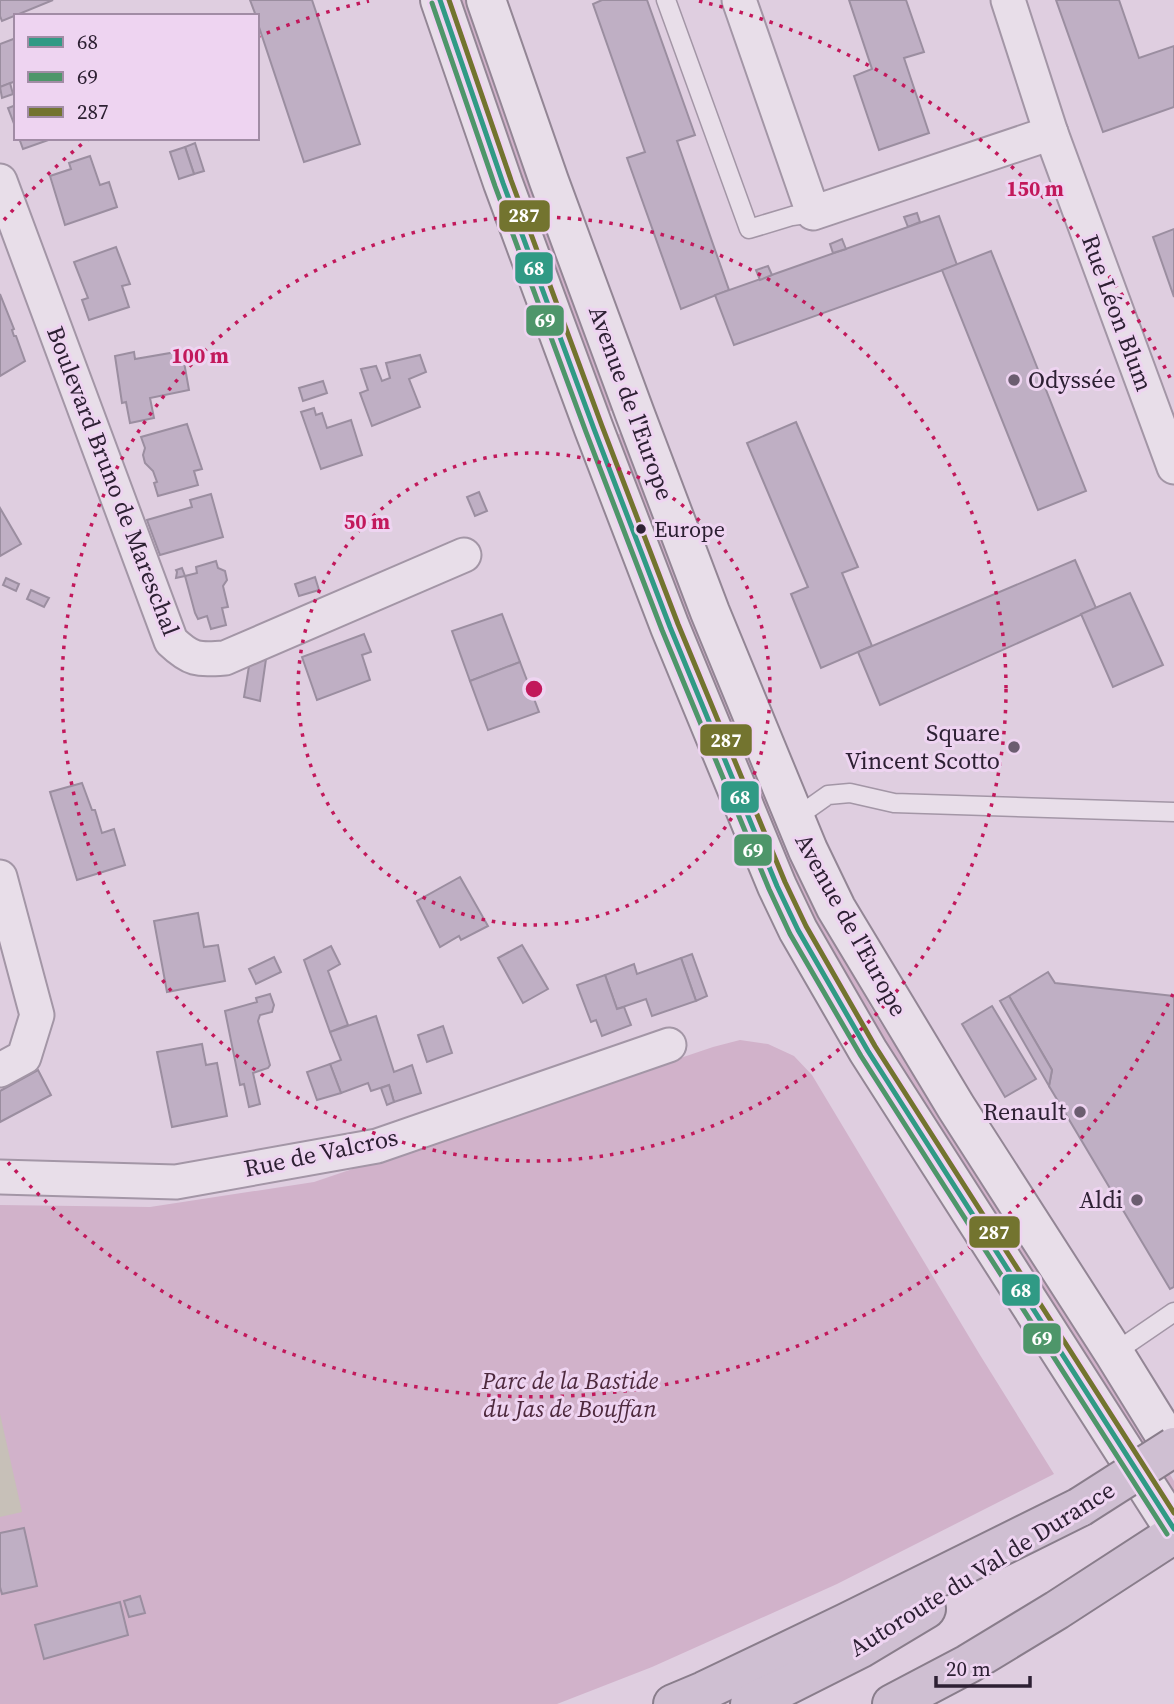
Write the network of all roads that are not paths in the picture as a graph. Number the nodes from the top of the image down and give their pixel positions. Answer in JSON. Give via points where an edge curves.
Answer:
{"nodes":[{"id":1,"x":440,"y":0,"type":"edge"},
{"id":2,"x":486,"y":0,"type":"edge"},
{"id":3,"x":666,"y":0,"type":"edge"},
{"id":4,"x":739,"y":0,"type":"edge"},
{"id":5,"x":1008,"y":0,"type":"edge"},
{"id":6,"x":1051,"y":133,"type":"junction"},
{"id":7,"x":0,"y":181,"type":"edge"},
{"id":8,"x":813,"y":213,"type":"junction"},
{"id":9,"x":1174,"y":467,"type":"edge"},
{"id":10,"x":464,"y":555,"type":"dead end"},
{"id":11,"x":1174,"y":812,"type":"edge"},
{"id":12,"x":794,"y":819,"type":"junction"},
{"id":13,"x":0,"y":877,"type":"edge"},
{"id":14,"x":669,"y":1045,"type":"dead end"},
{"id":15,"x":0,"y":1070,"type":"edge"},
{"id":16,"x":0,"y":1177,"type":"edge"},
{"id":17,"x":1174,"y":1312,"type":"edge"},
{"id":18,"x":1114,"y":1353,"type":"junction"},
{"id":19,"x":1174,"y":1448,"type":"edge"},
{"id":20,"x":1080,"y":1507,"type":"junction"},
{"id":21,"x":1168,"y":1521,"type":"edge"},
{"id":22,"x":673,"y":1704,"type":"edge"},
{"id":23,"x":750,"y":1704,"type":"edge"},
{"id":24,"x":892,"y":1704,"type":"edge"}],
"edges":[{"from":1,"to":21,"type":"main road","name":"Avenue de l'Europe","via":[[503,184],[670,627],[793,919],[868,1051]]},
{"from":2,"to":12,"type":"main road","name":"Avenue de l'Europe","via":[[639,427]]},
{"from":3,"to":8,"type":"lane","via":[[749,229]]},
{"from":4,"to":8,"type":"street"},
{"from":5,"to":6,"type":"street","name":"Rue Léon Blum"},
{"from":6,"to":8,"type":"street"},
{"from":6,"to":9,"type":"street","name":"Rue Léon Blum"},
{"from":7,"to":10,"type":"street","name":"Boulevard Bruno de Mareschal","via":[[171,640],[185,654],[203,660],[225,658]]},
{"from":11,"to":12,"type":"lane","via":[[894,803],[850,793],[828,795]]},
{"from":12,"to":18,"type":"main road","name":"Avenue de l'Europe","via":[[836,908],[869,964]]},
{"from":13,"to":15,"type":"street","via":[[37,1015],[24,1056]]},
{"from":14,"to":16,"type":"street","name":"Rue de Valcros","via":[[377,1146],[176,1182]]},
{"from":17,"to":18,"type":"lane"},
{"from":18,"to":19,"type":"main road","name":"Avenue de l'Europe"},
{"from":19,"to":20,"type":"highway","name":"Autoroute du Val de Durance","bridge":true},
{"from":20,"to":22,"type":"highway"},
{"from":20,"to":23,"type":"highway","name":"Autoroute du Val de Durance","via":[[861,1648]]},
{"from":21,"to":24,"type":"highway","via":[[1123,1566],[1057,1610]]}]}
